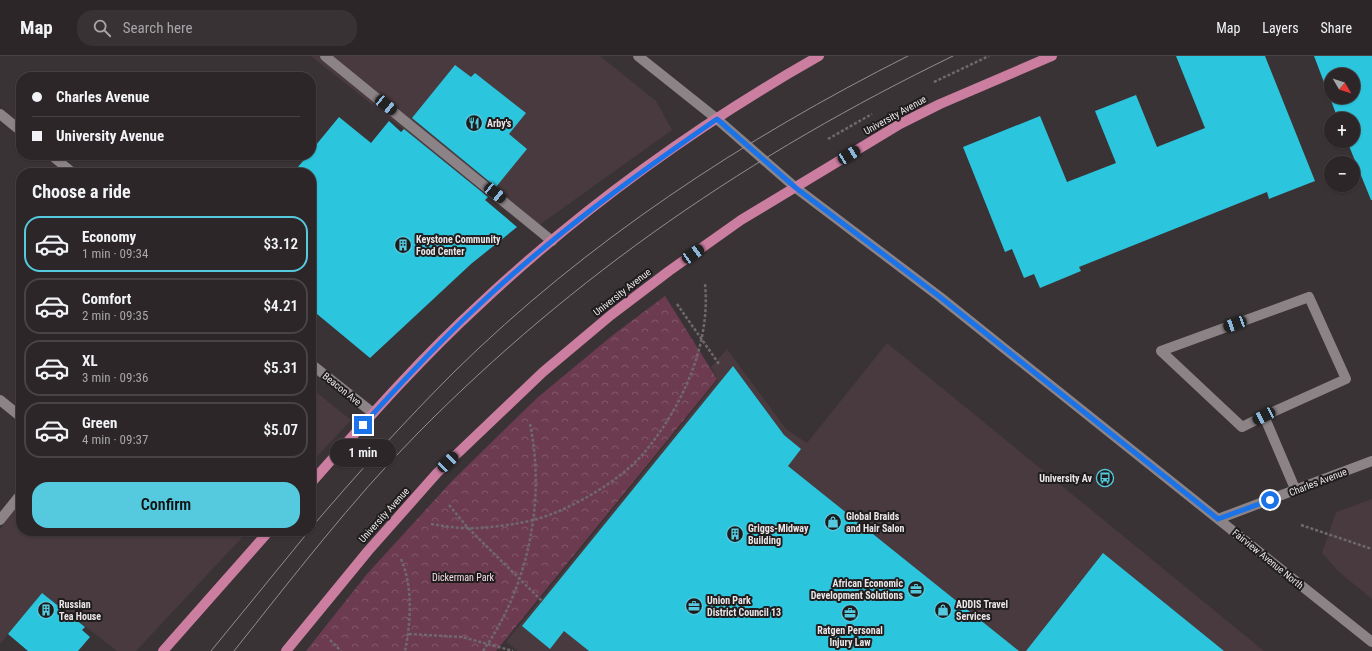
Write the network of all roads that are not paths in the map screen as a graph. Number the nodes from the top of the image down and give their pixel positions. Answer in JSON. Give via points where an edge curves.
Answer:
{"nodes":[{"id":1,"x":326,"y":56,"type":"edge"},
{"id":2,"x":638,"y":56,"type":"edge"},
{"id":3,"x":819,"y":56,"type":"edge"},
{"id":4,"x":1052,"y":56,"type":"edge"},
{"id":5,"x":0,"y":114,"type":"edge"},
{"id":6,"x":717,"y":119,"type":"junction"},
{"id":7,"x":16,"y":127,"type":"edge"},
{"id":8,"x":57,"y":160,"type":"edge"},
{"id":9,"x":68,"y":168,"type":"edge"},
{"id":10,"x":796,"y":188,"type":"junction"},
{"id":11,"x":552,"y":241,"type":"junction"},
{"id":12,"x":316,"y":368,"type":"edge"},
{"id":13,"x":0,"y":400,"type":"edge"},
{"id":14,"x":16,"y":413,"type":"edge"},
{"id":15,"x":373,"y":414,"type":"junction"},
{"id":16,"x":1264,"y":416,"type":"junction"},
{"id":17,"x":1372,"y":461,"type":"edge"},
{"id":18,"x":316,"y":477,"type":"edge"},
{"id":19,"x":1296,"y":492,"type":"junction"},
{"id":20,"x":16,"y":500,"type":"edge"},
{"id":21,"x":1218,"y":519,"type":"junction"},
{"id":22,"x":0,"y":520,"type":"edge"},
{"id":23,"x":265,"y":536,"type":"edge"},
{"id":24,"x":1372,"y":642,"type":"edge"},
{"id":25,"x":163,"y":651,"type":"edge"},
{"id":26,"x":286,"y":651,"type":"edge"}],
"edges":[{"from":1,"to":11,"type":"street"},
{"from":2,"to":6,"type":"street","name":"Fairview Avenue North"},
{"from":3,"to":6,"type":"main road","via":[[764,87]]},
{"from":4,"to":10,"type":"main road","name":"University Avenue","via":[[900,124]]},
{"from":5,"to":7,"type":"street"},
{"from":6,"to":10,"type":"street","name":"Fairview Avenue North"},
{"from":6,"to":11,"type":"main road","via":[[632,179]]},
{"from":8,"to":9,"type":"street"},
{"from":10,"to":21,"type":"street","name":"Fairview Avenue North","via":[[940,297]]},
{"from":10,"to":26,"type":"main road","name":"University Avenue","via":[[742,220],[669,271],[611,315],[533,381],[437,473],[368,551]]},
{"from":11,"to":15,"type":"main road","via":[[478,305]]},
{"from":12,"to":15,"type":"street","name":"Beacon Ave"},
{"from":13,"to":14,"type":"street"},
{"from":15,"to":18,"type":"main road"},
{"from":16,"to":16,"type":"street","via":[[1346,379],[1309,298],[1161,351],[1242,427]]},
{"from":16,"to":19,"type":"street"},
{"from":17,"to":19,"type":"street","name":"Charles Avenue"},
{"from":19,"to":21,"type":"street","name":"Charles Avenue"},
{"from":20,"to":22,"type":"street"},
{"from":21,"to":24,"type":"street","name":"Fairview Avenue North"},
{"from":23,"to":25,"type":"main road"}]}
